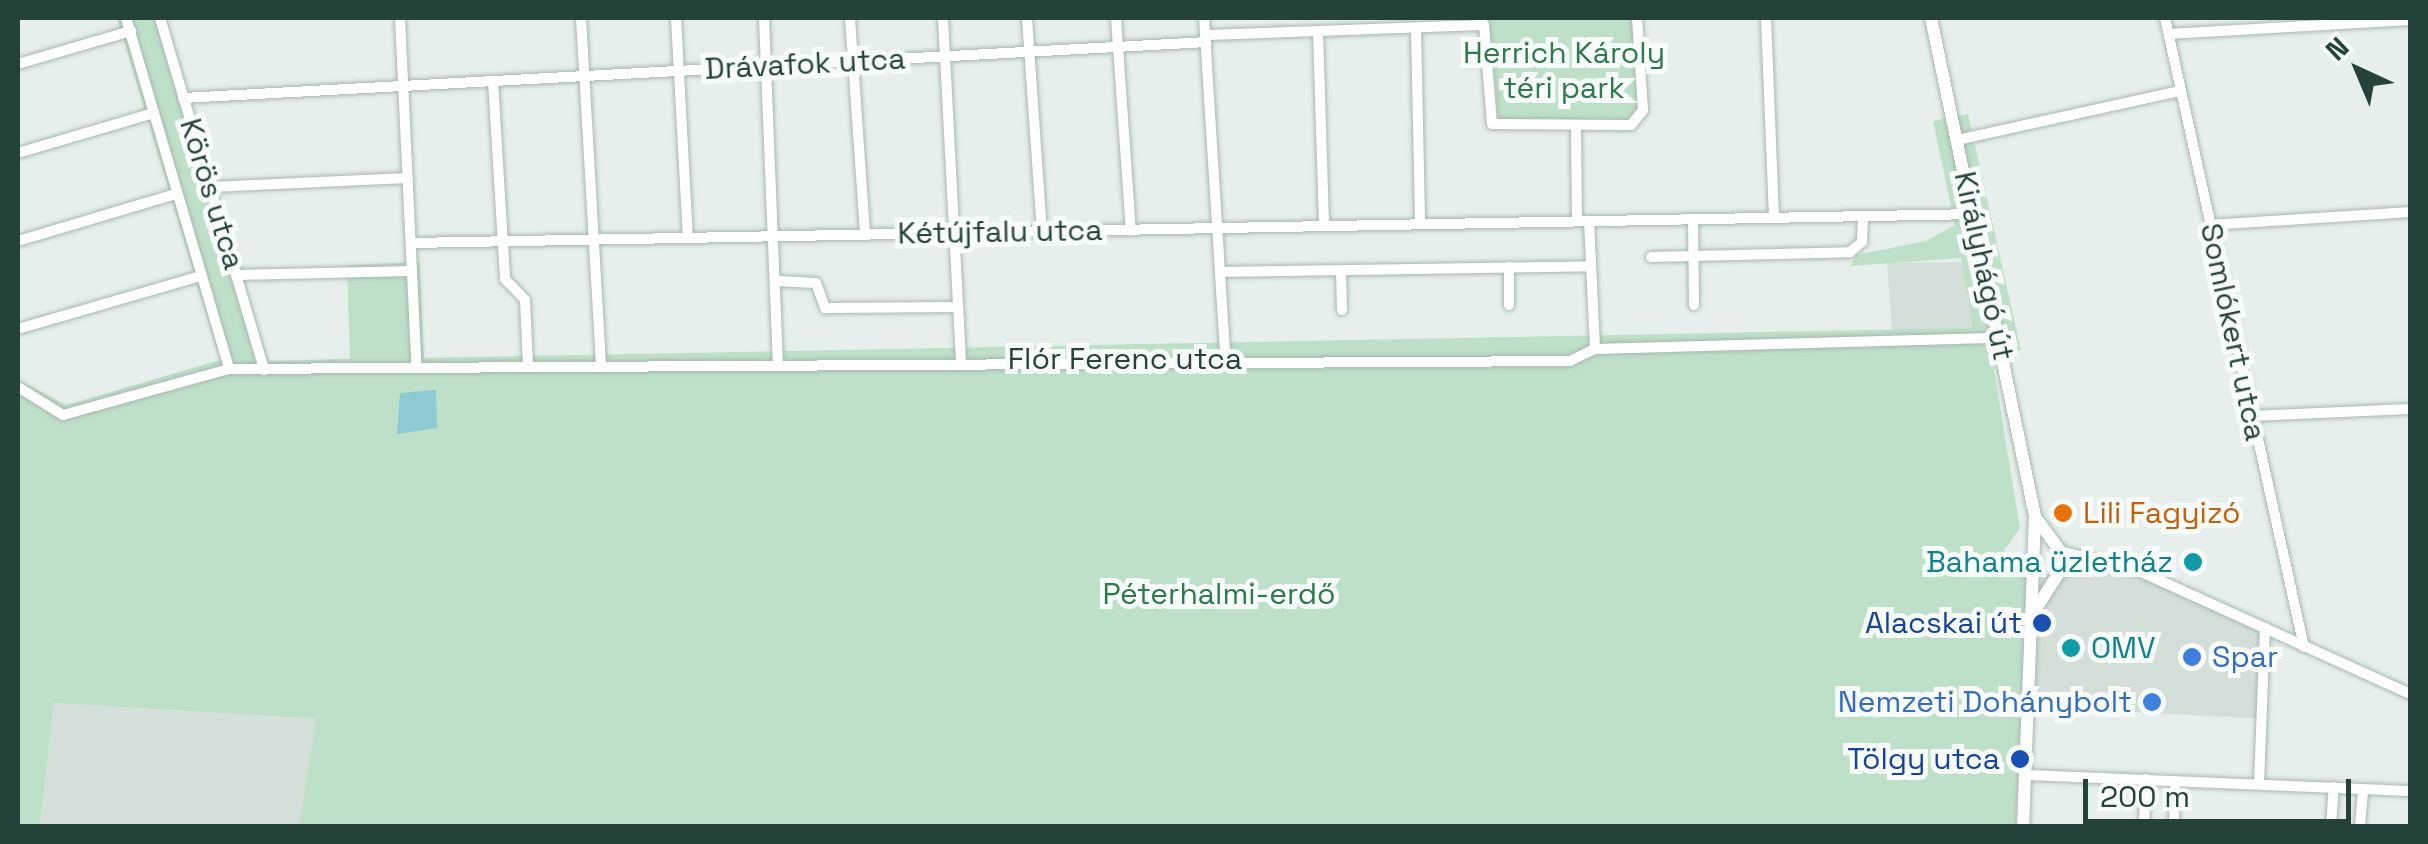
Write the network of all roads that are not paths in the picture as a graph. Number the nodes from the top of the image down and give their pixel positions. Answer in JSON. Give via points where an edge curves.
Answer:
{"nodes":[{"id":1,"x":126,"y":18,"type":"edge"},
{"id":2,"x":160,"y":18,"type":"edge"},
{"id":3,"x":174,"y":18,"type":"edge"},
{"id":4,"x":400,"y":18,"type":"edge"},
{"id":5,"x":581,"y":18,"type":"edge"},
{"id":6,"x":676,"y":18,"type":"edge"},
{"id":7,"x":764,"y":18,"type":"edge"},
{"id":8,"x":850,"y":18,"type":"edge"},
{"id":9,"x":943,"y":18,"type":"edge"},
{"id":10,"x":1027,"y":18,"type":"edge"},
{"id":11,"x":1116,"y":18,"type":"edge"},
{"id":12,"x":1204,"y":18,"type":"edge"},
{"id":13,"x":1637,"y":18,"type":"edge"},
{"id":14,"x":1766,"y":18,"type":"edge"},
{"id":15,"x":1931,"y":18,"type":"edge"},
{"id":16,"x":2165,"y":18,"type":"edge"},
{"id":17,"x":2410,"y":20,"type":"edge"},
{"id":18,"x":1416,"y":28,"type":"junction"},
{"id":19,"x":131,"y":32,"type":"junction"},
{"id":20,"x":1318,"y":32,"type":"junction"},
{"id":21,"x":2169,"y":34,"type":"junction"},
{"id":22,"x":1206,"y":39,"type":"junction"},
{"id":23,"x":1117,"y":46,"type":"junction"},
{"id":24,"x":1029,"y":49,"type":"junction"},
{"id":25,"x":945,"y":56,"type":"junction"},
{"id":26,"x":853,"y":62,"type":"junction"},
{"id":27,"x":18,"y":64,"type":"edge"},
{"id":28,"x":766,"y":66,"type":"junction"},
{"id":29,"x":679,"y":72,"type":"junction"},
{"id":30,"x":586,"y":77,"type":"junction"},
{"id":31,"x":492,"y":81,"type":"junction"},
{"id":32,"x":404,"y":84,"type":"junction"},
{"id":33,"x":2179,"y":91,"type":"junction"},
{"id":34,"x":183,"y":98,"type":"junction"},
{"id":35,"x":154,"y":113,"type":"junction"},
{"id":36,"x":1576,"y":126,"type":"junction"},
{"id":37,"x":1958,"y":140,"type":"junction"},
{"id":38,"x":18,"y":153,"type":"edge"},
{"id":39,"x":408,"y":178,"type":"junction"},
{"id":40,"x":210,"y":187,"type":"junction"},
{"id":41,"x":176,"y":194,"type":"junction"},
{"id":42,"x":2410,"y":212,"type":"edge"},
{"id":43,"x":1973,"y":214,"type":"junction"},
{"id":44,"x":1863,"y":216,"type":"junction"},
{"id":45,"x":1774,"y":218,"type":"junction"},
{"id":46,"x":1693,"y":219,"type":"junction"},
{"id":47,"x":1583,"y":221,"type":"junction"},
{"id":48,"x":1420,"y":224,"type":"junction"},
{"id":49,"x":2210,"y":225,"type":"junction"},
{"id":50,"x":1324,"y":226,"type":"junction"},
{"id":51,"x":1220,"y":228,"type":"junction"},
{"id":52,"x":1131,"y":230,"type":"junction"},
{"id":53,"x":1042,"y":231,"type":"junction"},
{"id":54,"x":954,"y":233,"type":"junction"},
{"id":55,"x":865,"y":234,"type":"junction"},
{"id":56,"x":776,"y":236,"type":"junction"},
{"id":57,"x":688,"y":238,"type":"junction"},
{"id":58,"x":596,"y":239,"type":"junction"},
{"id":59,"x":18,"y":241,"type":"edge"},
{"id":60,"x":503,"y":241,"type":"junction"},
{"id":61,"x":411,"y":242,"type":"junction"},
{"id":62,"x":1651,"y":256,"type":"dead end"},
{"id":63,"x":1694,"y":256,"type":"junction"},
{"id":64,"x":1590,"y":266,"type":"junction"},
{"id":65,"x":1509,"y":267,"type":"junction"},
{"id":66,"x":1341,"y":270,"type":"junction"},
{"id":67,"x":412,"y":271,"type":"junction"},
{"id":68,"x":1222,"y":272,"type":"junction"},
{"id":69,"x":236,"y":274,"type":"junction"},
{"id":70,"x":200,"y":276,"type":"junction"},
{"id":71,"x":777,"y":281,"type":"junction"},
{"id":72,"x":1509,"y":305,"type":"dead end"},
{"id":73,"x":1694,"y":305,"type":"dead end"},
{"id":74,"x":958,"y":307,"type":"junction"},
{"id":75,"x":1342,"y":310,"type":"dead end"},
{"id":76,"x":18,"y":329,"type":"edge"},
{"id":77,"x":2000,"y":338,"type":"junction"},
{"id":78,"x":1595,"y":349,"type":"junction"},
{"id":79,"x":1225,"y":356,"type":"junction"},
{"id":80,"x":961,"y":359,"type":"junction"},
{"id":81,"x":416,"y":363,"type":"junction"},
{"id":82,"x":778,"y":363,"type":"junction"},
{"id":83,"x":602,"y":365,"type":"junction"},
{"id":84,"x":528,"y":366,"type":"junction"},
{"id":85,"x":229,"y":369,"type":"junction"},
{"id":86,"x":264,"y":370,"type":"junction"},
{"id":87,"x":18,"y":387,"type":"edge"},
{"id":88,"x":2410,"y":408,"type":"edge"},
{"id":89,"x":2250,"y":416,"type":"junction"},
{"id":90,"x":2035,"y":516,"type":"junction"},
{"id":91,"x":2060,"y":549,"type":"junction"},
{"id":92,"x":2035,"y":560,"type":"junction"},
{"id":93,"x":2109,"y":561,"type":"junction"},
{"id":94,"x":2059,"y":574,"type":"junction"},
{"id":95,"x":2266,"y":628,"type":"junction"},
{"id":96,"x":2304,"y":647,"type":"junction"},
{"id":97,"x":2410,"y":694,"type":"edge"},
{"id":98,"x":2029,"y":701,"type":"junction"},
{"id":99,"x":2027,"y":774,"type":"junction"},
{"id":100,"x":2146,"y":780,"type":"junction"},
{"id":101,"x":2175,"y":781,"type":"junction"},
{"id":102,"x":2258,"y":784,"type":"junction"},
{"id":103,"x":2334,"y":788,"type":"junction"},
{"id":104,"x":2363,"y":789,"type":"junction"},
{"id":105,"x":2410,"y":791,"type":"edge"},
{"id":106,"x":2023,"y":826,"type":"edge"},
{"id":107,"x":2144,"y":826,"type":"edge"},
{"id":108,"x":2174,"y":826,"type":"edge"},
{"id":109,"x":2332,"y":826,"type":"edge"},
{"id":110,"x":2360,"y":826,"type":"edge"}],
"edges":[{"from":1,"to":19,"type":"street"},
{"from":2,"to":3,"type":"street"},
{"from":2,"to":34,"type":"street","name":"Körös utca"},
{"from":4,"to":32,"type":"street"},
{"from":5,"to":30,"type":"street"},
{"from":6,"to":29,"type":"street"},
{"from":7,"to":28,"type":"street"},
{"from":8,"to":26,"type":"street"},
{"from":9,"to":25,"type":"street"},
{"from":10,"to":24,"type":"street"},
{"from":11,"to":23,"type":"street"},
{"from":12,"to":22,"type":"street"},
{"from":13,"to":36,"type":"street","via":[[1642,117]]},
{"from":14,"to":45,"type":"street"},
{"from":15,"to":37,"type":"street","name":"Királyhágó út"},
{"from":16,"to":21,"type":"street","name":"Somlókert utca"},
{"from":17,"to":21,"type":"street"},
{"from":18,"to":20,"type":"street","name":"Drávafok utca"},
{"from":18,"to":36,"type":"street","name":"Drávafok utca","via":[[1484,25],[1492,124]]},
{"from":18,"to":48,"type":"street"},
{"from":19,"to":27,"type":"street"},
{"from":19,"to":35,"type":"street"},
{"from":20,"to":22,"type":"street","name":"Drávafok utca"},
{"from":20,"to":50,"type":"street"},
{"from":21,"to":33,"type":"street","name":"Somlókert utca"},
{"from":22,"to":23,"type":"street","name":"Drávafok utca"},
{"from":22,"to":51,"type":"street"},
{"from":23,"to":24,"type":"street","name":"Drávafok utca"},
{"from":23,"to":52,"type":"street"},
{"from":24,"to":25,"type":"street","name":"Drávafok utca"},
{"from":24,"to":53,"type":"street"},
{"from":25,"to":26,"type":"street","name":"Drávafok utca"},
{"from":25,"to":54,"type":"street"},
{"from":26,"to":28,"type":"street","name":"Drávafok utca"},
{"from":26,"to":55,"type":"street"},
{"from":28,"to":29,"type":"street","name":"Drávafok utca"},
{"from":28,"to":56,"type":"street"},
{"from":29,"to":30,"type":"street","name":"Drávafok utca"},
{"from":29,"to":57,"type":"street"},
{"from":30,"to":31,"type":"street","name":"Drávafok utca"},
{"from":30,"to":58,"type":"street"},
{"from":31,"to":32,"type":"street","name":"Drávafok utca"},
{"from":31,"to":60,"type":"street"},
{"from":32,"to":34,"type":"street","name":"Drávafok utca"},
{"from":32,"to":39,"type":"street"},
{"from":33,"to":37,"type":"street"},
{"from":33,"to":49,"type":"street","name":"Somlókert utca"},
{"from":34,"to":40,"type":"street","name":"Körös utca"},
{"from":35,"to":38,"type":"street"},
{"from":35,"to":41,"type":"street"},
{"from":36,"to":47,"type":"street"},
{"from":37,"to":43,"type":"street","name":"Királyhágó út"},
{"from":39,"to":40,"type":"street"},
{"from":39,"to":61,"type":"street"},
{"from":40,"to":69,"type":"street","name":"Körös utca"},
{"from":41,"to":59,"type":"street"},
{"from":41,"to":70,"type":"street"},
{"from":42,"to":49,"type":"street"},
{"from":43,"to":44,"type":"street","name":"Kétújfalu utca"},
{"from":43,"to":77,"type":"street","name":"Királyhágó út"},
{"from":44,"to":45,"type":"street","name":"Kétújfalu utca"},
{"from":44,"to":63,"type":"street","via":[[1862,242],[1850,252]]},
{"from":45,"to":46,"type":"street","name":"Kétújfalu utca"},
{"from":46,"to":47,"type":"street","name":"Kétújfalu utca"},
{"from":46,"to":63,"type":"street"},
{"from":47,"to":48,"type":"street","name":"Kétújfalu utca"},
{"from":47,"to":64,"type":"street"},
{"from":48,"to":50,"type":"street","name":"Kétújfalu utca"},
{"from":49,"to":89,"type":"street","name":"Somlókert utca"},
{"from":50,"to":51,"type":"street","name":"Kétújfalu utca"},
{"from":51,"to":52,"type":"street","name":"Kétújfalu utca"},
{"from":51,"to":68,"type":"street"},
{"from":52,"to":53,"type":"street","name":"Kétújfalu utca"},
{"from":53,"to":54,"type":"street","name":"Kétújfalu utca"},
{"from":54,"to":55,"type":"street","name":"Kétújfalu utca"},
{"from":54,"to":74,"type":"street"},
{"from":55,"to":56,"type":"street","name":"Kétújfalu utca"},
{"from":56,"to":57,"type":"street","name":"Kétújfalu utca"},
{"from":56,"to":71,"type":"street"},
{"from":57,"to":58,"type":"street","name":"Kétújfalu utca"},
{"from":58,"to":60,"type":"street","name":"Kétújfalu utca"},
{"from":58,"to":83,"type":"street"},
{"from":60,"to":61,"type":"street","name":"Kétújfalu utca"},
{"from":60,"to":84,"type":"street","via":[[506,282],[525,300]]},
{"from":61,"to":67,"type":"street"},
{"from":62,"to":63,"type":"street"},
{"from":63,"to":73,"type":"street"},
{"from":64,"to":65,"type":"street"},
{"from":64,"to":78,"type":"street"},
{"from":65,"to":66,"type":"street"},
{"from":65,"to":72,"type":"street"},
{"from":66,"to":68,"type":"street"},
{"from":66,"to":75,"type":"street"},
{"from":67,"to":69,"type":"street"},
{"from":67,"to":81,"type":"street"},
{"from":68,"to":79,"type":"street"},
{"from":69,"to":86,"type":"street","name":"Körös utca"},
{"from":70,"to":76,"type":"street"},
{"from":70,"to":85,"type":"street"},
{"from":71,"to":74,"type":"street","via":[[816,283],[825,308]]},
{"from":71,"to":82,"type":"street"},
{"from":74,"to":80,"type":"street"},
{"from":77,"to":78,"type":"street","name":"Flór Ferenc utca"},
{"from":77,"to":90,"type":"street","name":"Királyhágó út"},
{"from":78,"to":79,"type":"street","name":"Flór Ferenc utca","via":[[1570,361]]},
{"from":79,"to":80,"type":"street","name":"Flór Ferenc utca"},
{"from":80,"to":82,"type":"street","name":"Flór Ferenc utca"},
{"from":81,"to":84,"type":"street","name":"Flór Ferenc utca"},
{"from":81,"to":86,"type":"street","name":"Flór Ferenc utca"},
{"from":82,"to":83,"type":"street","name":"Flór Ferenc utca"},
{"from":83,"to":84,"type":"street","name":"Flór Ferenc utca"},
{"from":85,"to":86,"type":"street","name":"Flór Ferenc utca"},
{"from":85,"to":87,"type":"street","name":"Flór Ferenc utca","via":[[63,415]]},
{"from":88,"to":89,"type":"street"},
{"from":89,"to":96,"type":"street","name":"Somlókert utca"},
{"from":90,"to":91,"type":"street","name":"Királyhágó út"},
{"from":90,"to":92,"type":"street","name":"Királyhágó út"},
{"from":91,"to":92,"type":"street"},
{"from":91,"to":93,"type":"street"},
{"from":91,"to":94,"type":"street"},
{"from":92,"to":94,"type":"street"},
{"from":92,"to":98,"type":"street","name":"Királyhágó út"},
{"from":93,"to":94,"type":"street"},
{"from":93,"to":95,"type":"street"},
{"from":94,"to":98,"type":"street","via":[[2038,608]]},
{"from":95,"to":96,"type":"street"},
{"from":95,"to":102,"type":"street"},
{"from":96,"to":97,"type":"street"},
{"from":98,"to":99,"type":"street"},
{"from":99,"to":100,"type":"street"},
{"from":99,"to":106,"type":"street"},
{"from":100,"to":101,"type":"street"},
{"from":100,"to":107,"type":"street"},
{"from":101,"to":102,"type":"street"},
{"from":101,"to":108,"type":"street"},
{"from":102,"to":103,"type":"street"},
{"from":103,"to":104,"type":"street"},
{"from":103,"to":109,"type":"street"},
{"from":104,"to":105,"type":"street"},
{"from":104,"to":110,"type":"street"}]}
